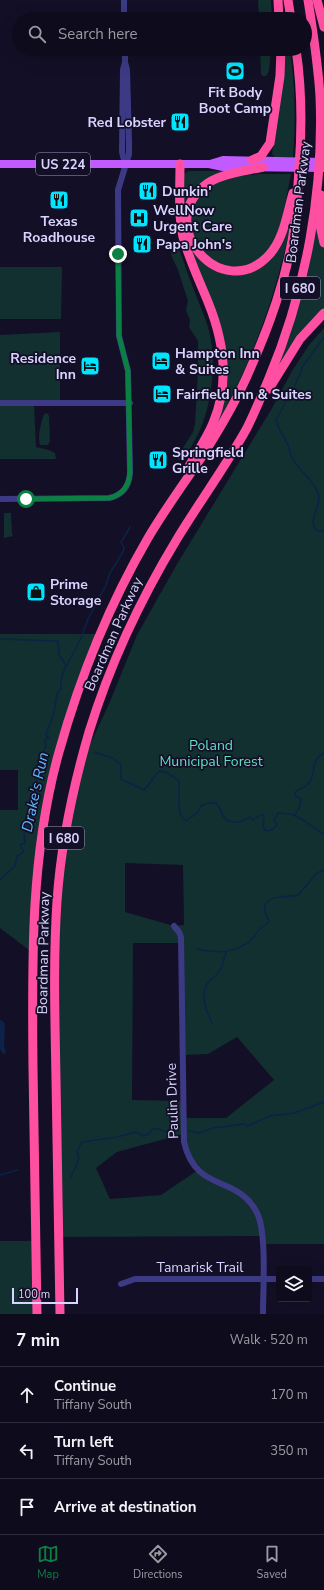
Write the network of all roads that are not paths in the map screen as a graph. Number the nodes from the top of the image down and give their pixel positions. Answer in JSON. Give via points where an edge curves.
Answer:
{"nodes":[{"id":1,"x":124,"y":0,"type":"edge"},
{"id":2,"x":278,"y":0,"type":"edge"},
{"id":3,"x":288,"y":0,"type":"edge"},
{"id":4,"x":308,"y":0,"type":"edge"},
{"id":5,"x":317,"y":0,"type":"edge"},
{"id":6,"x":124,"y":12,"type":"edge"},
{"id":7,"x":279,"y":12,"type":"edge"},
{"id":8,"x":290,"y":12,"type":"edge"},
{"id":9,"x":310,"y":12,"type":"edge"},
{"id":10,"x":312,"y":23,"type":"edge"},
{"id":11,"x":324,"y":26,"type":"edge"},
{"id":12,"x":125,"y":56,"type":"edge"},
{"id":13,"x":281,"y":56,"type":"edge"},
{"id":14,"x":297,"y":56,"type":"edge"},
{"id":15,"x":252,"y":160,"type":"junction"},
{"id":16,"x":0,"y":164,"type":"edge"},
{"id":17,"x":125,"y":164,"type":"junction"},
{"id":18,"x":180,"y":164,"type":"junction"},
{"id":19,"x":209,"y":164,"type":"junction"},
{"id":20,"x":322,"y":164,"type":"edge"},
{"id":21,"x":274,"y":165,"type":"junction"},
{"id":22,"x":263,"y":168,"type":"junction"},
{"id":23,"x":298,"y":177,"type":"junction"},
{"id":24,"x":324,"y":243,"type":"edge"},
{"id":25,"x":324,"y":313,"type":"edge"},
{"id":26,"x":0,"y":403,"type":"edge"},
{"id":27,"x":130,"y":403,"type":"junction"},
{"id":28,"x":257,"y":407,"type":"junction"},
{"id":29,"x":0,"y":499,"type":"edge"},
{"id":30,"x":159,"y":520,"type":"junction"},
{"id":31,"x":174,"y":926,"type":"dead end"},
{"id":32,"x":263,"y":1279,"type":"junction"},
{"id":33,"x":276,"y":1279,"type":"edge"},
{"id":34,"x":312,"y":1279,"type":"edge"},
{"id":35,"x":324,"y":1279,"type":"edge"},
{"id":36,"x":121,"y":1284,"type":"dead end"},
{"id":37,"x":37,"y":1314,"type":"edge"},
{"id":38,"x":60,"y":1314,"type":"edge"},
{"id":39,"x":263,"y":1314,"type":"edge"}],
"edges":[{"from":1,"to":6,"type":"street"},
{"from":2,"to":7,"type":"highway"},
{"from":3,"to":8,"type":"highway"},
{"from":4,"to":9,"type":"highway","name":"Boardman Parkway","number":"I 680"},
{"from":5,"to":11,"type":"highway"},
{"from":10,"to":20,"type":"highway","name":"Boardman Parkway","number":"I 680","via":[[320,89]]},
{"from":12,"to":17,"type":"street","via":[[129,142],[129,154]]},
{"from":13,"to":15,"type":"highway","via":[[270,144],[261,156]]},
{"from":14,"to":23,"type":"highway","name":"Boardman Parkway","number":"I 680","via":[[301,112]]},
{"from":15,"to":19,"type":"main road","number":"US 224","via":[[223,160]]},
{"from":15,"to":21,"type":"main road","number":"US 224"},
{"from":16,"to":17,"type":"main road","number":"US 224"},
{"from":17,"to":18,"type":"main road","number":"US 224"},
{"from":17,"to":27,"type":"street","via":[[118,190],[119,336],[128,371]]},
{"from":18,"to":19,"type":"main road","number":"US 224"},
{"from":18,"to":30,"type":"highway","via":[[183,235],[220,337],[223,378],[213,424]]},
{"from":19,"to":22,"type":"main road","number":"US 224"},
{"from":20,"to":21,"type":"main road","number":"US 224"},
{"from":20,"to":24,"type":"highway","via":[[320,225]]},
{"from":20,"to":28,"type":"highway","name":"Boardman Parkway","number":"I 680","via":[[302,279],[282,346]]},
{"from":21,"to":22,"type":"main road","number":"US 224"},
{"from":22,"to":23,"type":"highway","via":[[214,180],[201,189],[192,200],[187,217],[190,239],[196,251],[211,264],[224,269],[241,270],[258,265],[270,255],[282,232]]},
{"from":23,"to":30,"type":"highway","name":"Boardman Parkway","number":"I 680","via":[[295,222],[289,254],[263,339],[248,375],[220,428]]},
{"from":25,"to":28,"type":"highway","via":[[300,340]]},
{"from":26,"to":27,"type":"street"},
{"from":27,"to":29,"type":"street","via":[[130,479],[119,495],[106,499]]},
{"from":28,"to":38,"type":"highway","name":"Boardman Parkway","number":"I 680","via":[[230,457],[154,577],[130,625],[97,707],[71,802],[61,860],[55,933]]},
{"from":30,"to":37,"type":"highway","name":"Boardman Parkway","number":"I 680","via":[[127,576],[88,664],[57,760],[42,835],[36,875],[32,1008]]},
{"from":31,"to":32,"type":"street","name":"Paulin Drive","via":[[181,937],[186,1149],[194,1166],[204,1176],[234,1189],[253,1205],[262,1228]]},
{"from":32,"to":33,"type":"street","name":"Tamarisk Trail"},
{"from":32,"to":36,"type":"street","name":"Tamarisk Trail","via":[[135,1279]]},
{"from":32,"to":39,"type":"street","name":"Paulin Drive"},
{"from":34,"to":35,"type":"street"}]}
